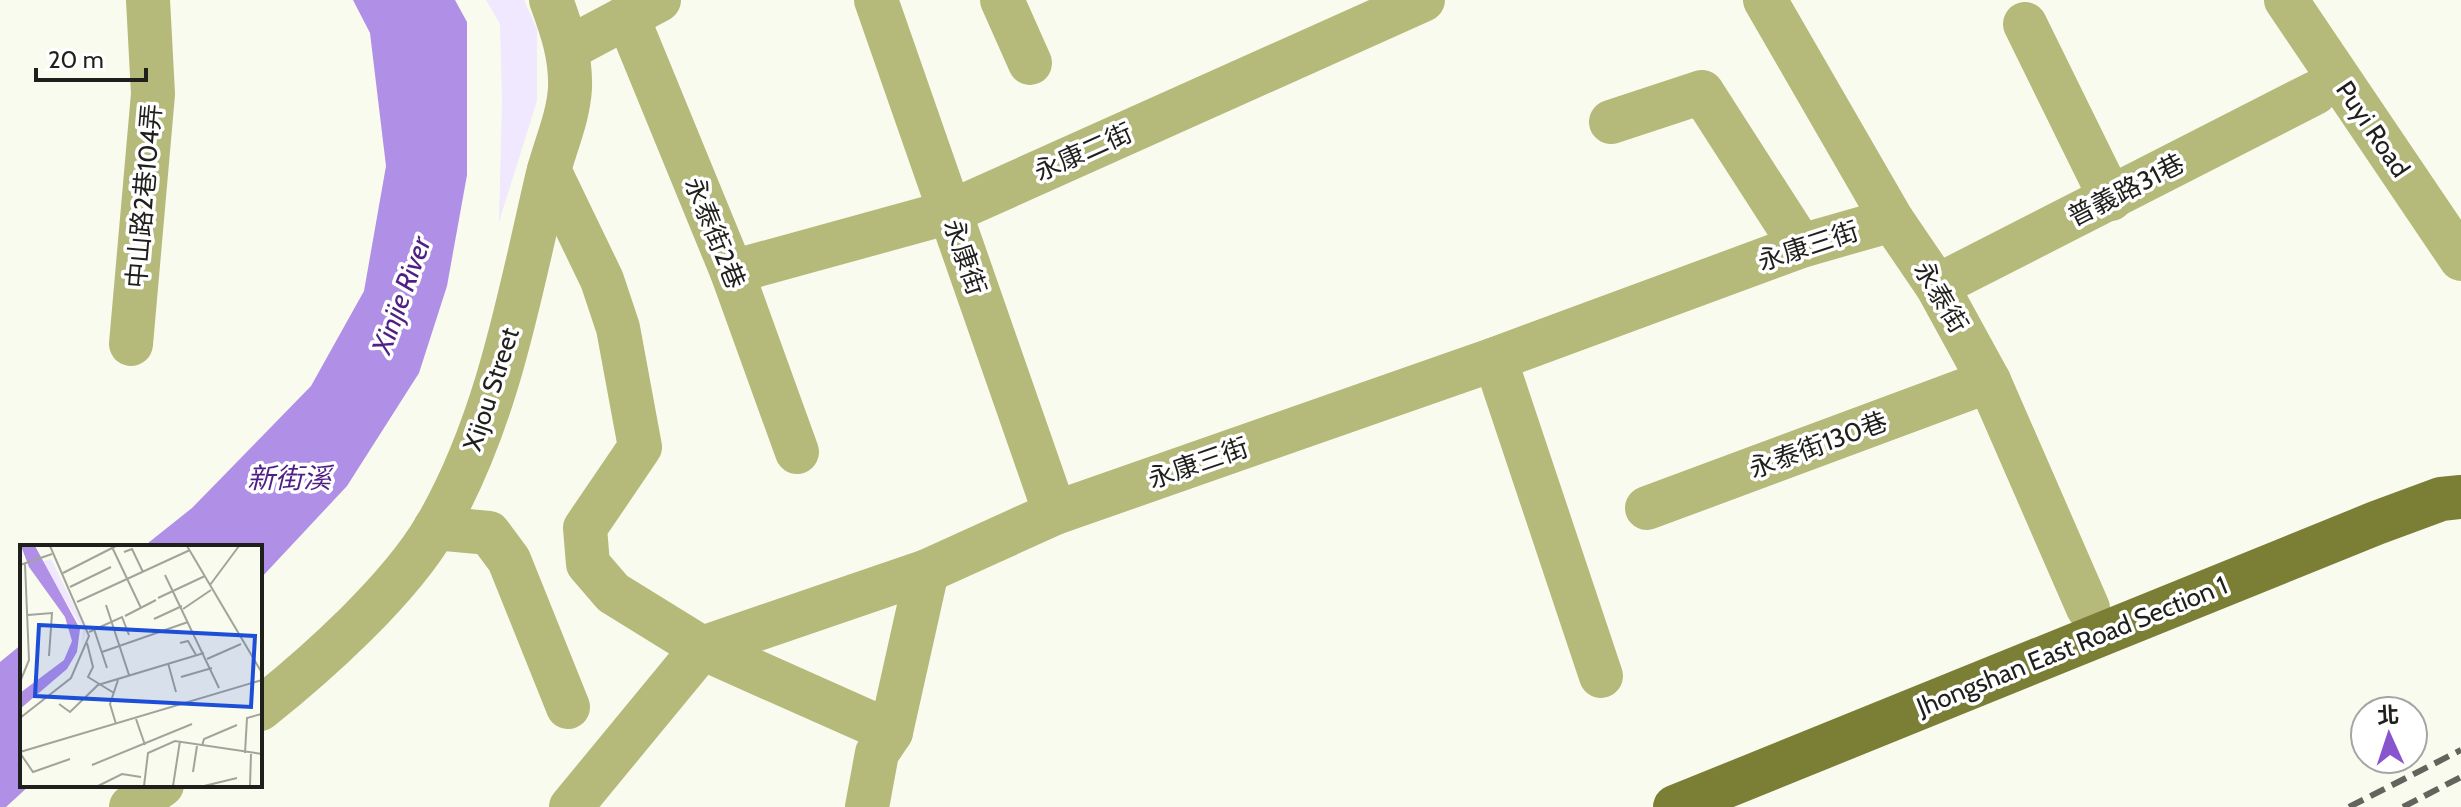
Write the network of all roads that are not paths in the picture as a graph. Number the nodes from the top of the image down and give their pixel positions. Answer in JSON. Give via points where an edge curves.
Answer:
{"nodes":[{"id":1,"x":148,"y":0,"type":"edge"},
{"id":2,"x":551,"y":0,"type":"edge"},
{"id":3,"x":876,"y":0,"type":"edge"},
{"id":4,"x":1002,"y":0,"type":"edge"},
{"id":5,"x":1423,"y":0,"type":"edge"},
{"id":6,"x":1765,"y":0,"type":"edge"},
{"id":7,"x":2286,"y":0,"type":"edge"},
{"id":8,"x":643,"y":8,"type":"edge"},
{"id":9,"x":2025,"y":24,"type":"dead end"},
{"id":10,"x":569,"y":48,"type":"junction"},
{"id":11,"x":1030,"y":63,"type":"dead end"},
{"id":12,"x":2315,"y":93,"type":"dead end"},
{"id":13,"x":1611,"y":122,"type":"dead end"},
{"id":14,"x":549,"y":170,"type":"junction"},
{"id":15,"x":2111,"y":199,"type":"junction"},
{"id":16,"x":950,"y":212,"type":"junction"},
{"id":17,"x":1892,"y":220,"type":"junction"},
{"id":18,"x":1801,"y":246,"type":"junction"},
{"id":19,"x":2461,"y":259,"type":"edge"},
{"id":20,"x":732,"y":272,"type":"junction"},
{"id":21,"x":1937,"y":286,"type":"junction"},
{"id":22,"x":131,"y":344,"type":"dead end"},
{"id":23,"x":1495,"y":359,"type":"junction"},
{"id":24,"x":1989,"y":381,"type":"junction"},
{"id":25,"x":797,"y":452,"type":"dead end"},
{"id":26,"x":2461,"y":497,"type":"edge"},
{"id":27,"x":1647,"y":508,"type":"dead end"},
{"id":28,"x":1055,"y":513,"type":"junction"},
{"id":29,"x":435,"y":528,"type":"junction"},
{"id":30,"x":927,"y":571,"type":"junction"},
{"id":31,"x":2088,"y":608,"type":"dead end"},
{"id":32,"x":702,"y":648,"type":"junction"},
{"id":33,"x":1601,"y":676,"type":"dead end"},
{"id":34,"x":262,"y":707,"type":"edge"},
{"id":35,"x":568,"y":707,"type":"dead end"},
{"id":36,"x":891,"y":732,"type":"junction"},
{"id":37,"x":159,"y":787,"type":"edge"},
{"id":38,"x":1680,"y":805,"type":"edge"},
{"id":39,"x":131,"y":807,"type":"edge"},
{"id":40,"x":571,"y":807,"type":"edge"},
{"id":41,"x":867,"y":807,"type":"edge"}],
"edges":[{"from":1,"to":22,"type":"street","name":"中山路2巷104弄","via":[[153,94]]},
{"from":2,"to":10,"type":"street","name":"Xijou Street"},
{"from":3,"to":16,"type":"street","name":"永康街"},
{"from":4,"to":11,"type":"street"},
{"from":5,"to":16,"type":"street","name":"永康二街"},
{"from":6,"to":17,"type":"street","name":"永泰街"},
{"from":7,"to":19,"type":"street","name":"Puyi Road"},
{"from":8,"to":10,"type":"street"},
{"from":8,"to":20,"type":"street","name":"永泰街2巷"},
{"from":9,"to":15,"type":"street"},
{"from":10,"to":14,"type":"street","name":"Xijou Street","via":[[570,89]]},
{"from":12,"to":15,"type":"street","name":"普義路31巷"},
{"from":13,"to":18,"type":"street","via":[[1702,92]]},
{"from":14,"to":29,"type":"street","name":"Xijou Street","via":[[504,353],[474,448]]},
{"from":14,"to":32,"type":"street","via":[[602,280],[618,328],[640,447],[585,528],[588,564],[613,593]]},
{"from":15,"to":21,"type":"street","name":"普義路31巷"},
{"from":16,"to":20,"type":"street","name":"永康二街"},
{"from":16,"to":28,"type":"street","name":"永康街"},
{"from":17,"to":18,"type":"street","name":"永康三街"},
{"from":17,"to":21,"type":"street","name":"永泰街"},
{"from":18,"to":23,"type":"street","name":"永康三街"},
{"from":20,"to":25,"type":"street","name":"永泰街2巷"},
{"from":21,"to":24,"type":"street","name":"永泰街"},
{"from":23,"to":28,"type":"street","name":"永康三街"},
{"from":23,"to":33,"type":"street"},
{"from":24,"to":27,"type":"street","name":"永泰街130巷"},
{"from":24,"to":31,"type":"street","name":"永泰街"},
{"from":26,"to":38,"type":"main road","name":"Jhongshan East Road Section 1","via":[[2376,523]]},
{"from":28,"to":30,"type":"street","name":"永康三街"},
{"from":29,"to":34,"type":"street","name":"Xijou Street","via":[[396,580]]},
{"from":29,"to":35,"type":"street","via":[[489,533],[509,560]]},
{"from":30,"to":32,"type":"street","name":"永康三街"},
{"from":30,"to":36,"type":"street"},
{"from":32,"to":36,"type":"street"},
{"from":32,"to":40,"type":"street"},
{"from":36,"to":41,"type":"street","via":[[877,753]]},
{"from":37,"to":39,"type":"street"}]}
